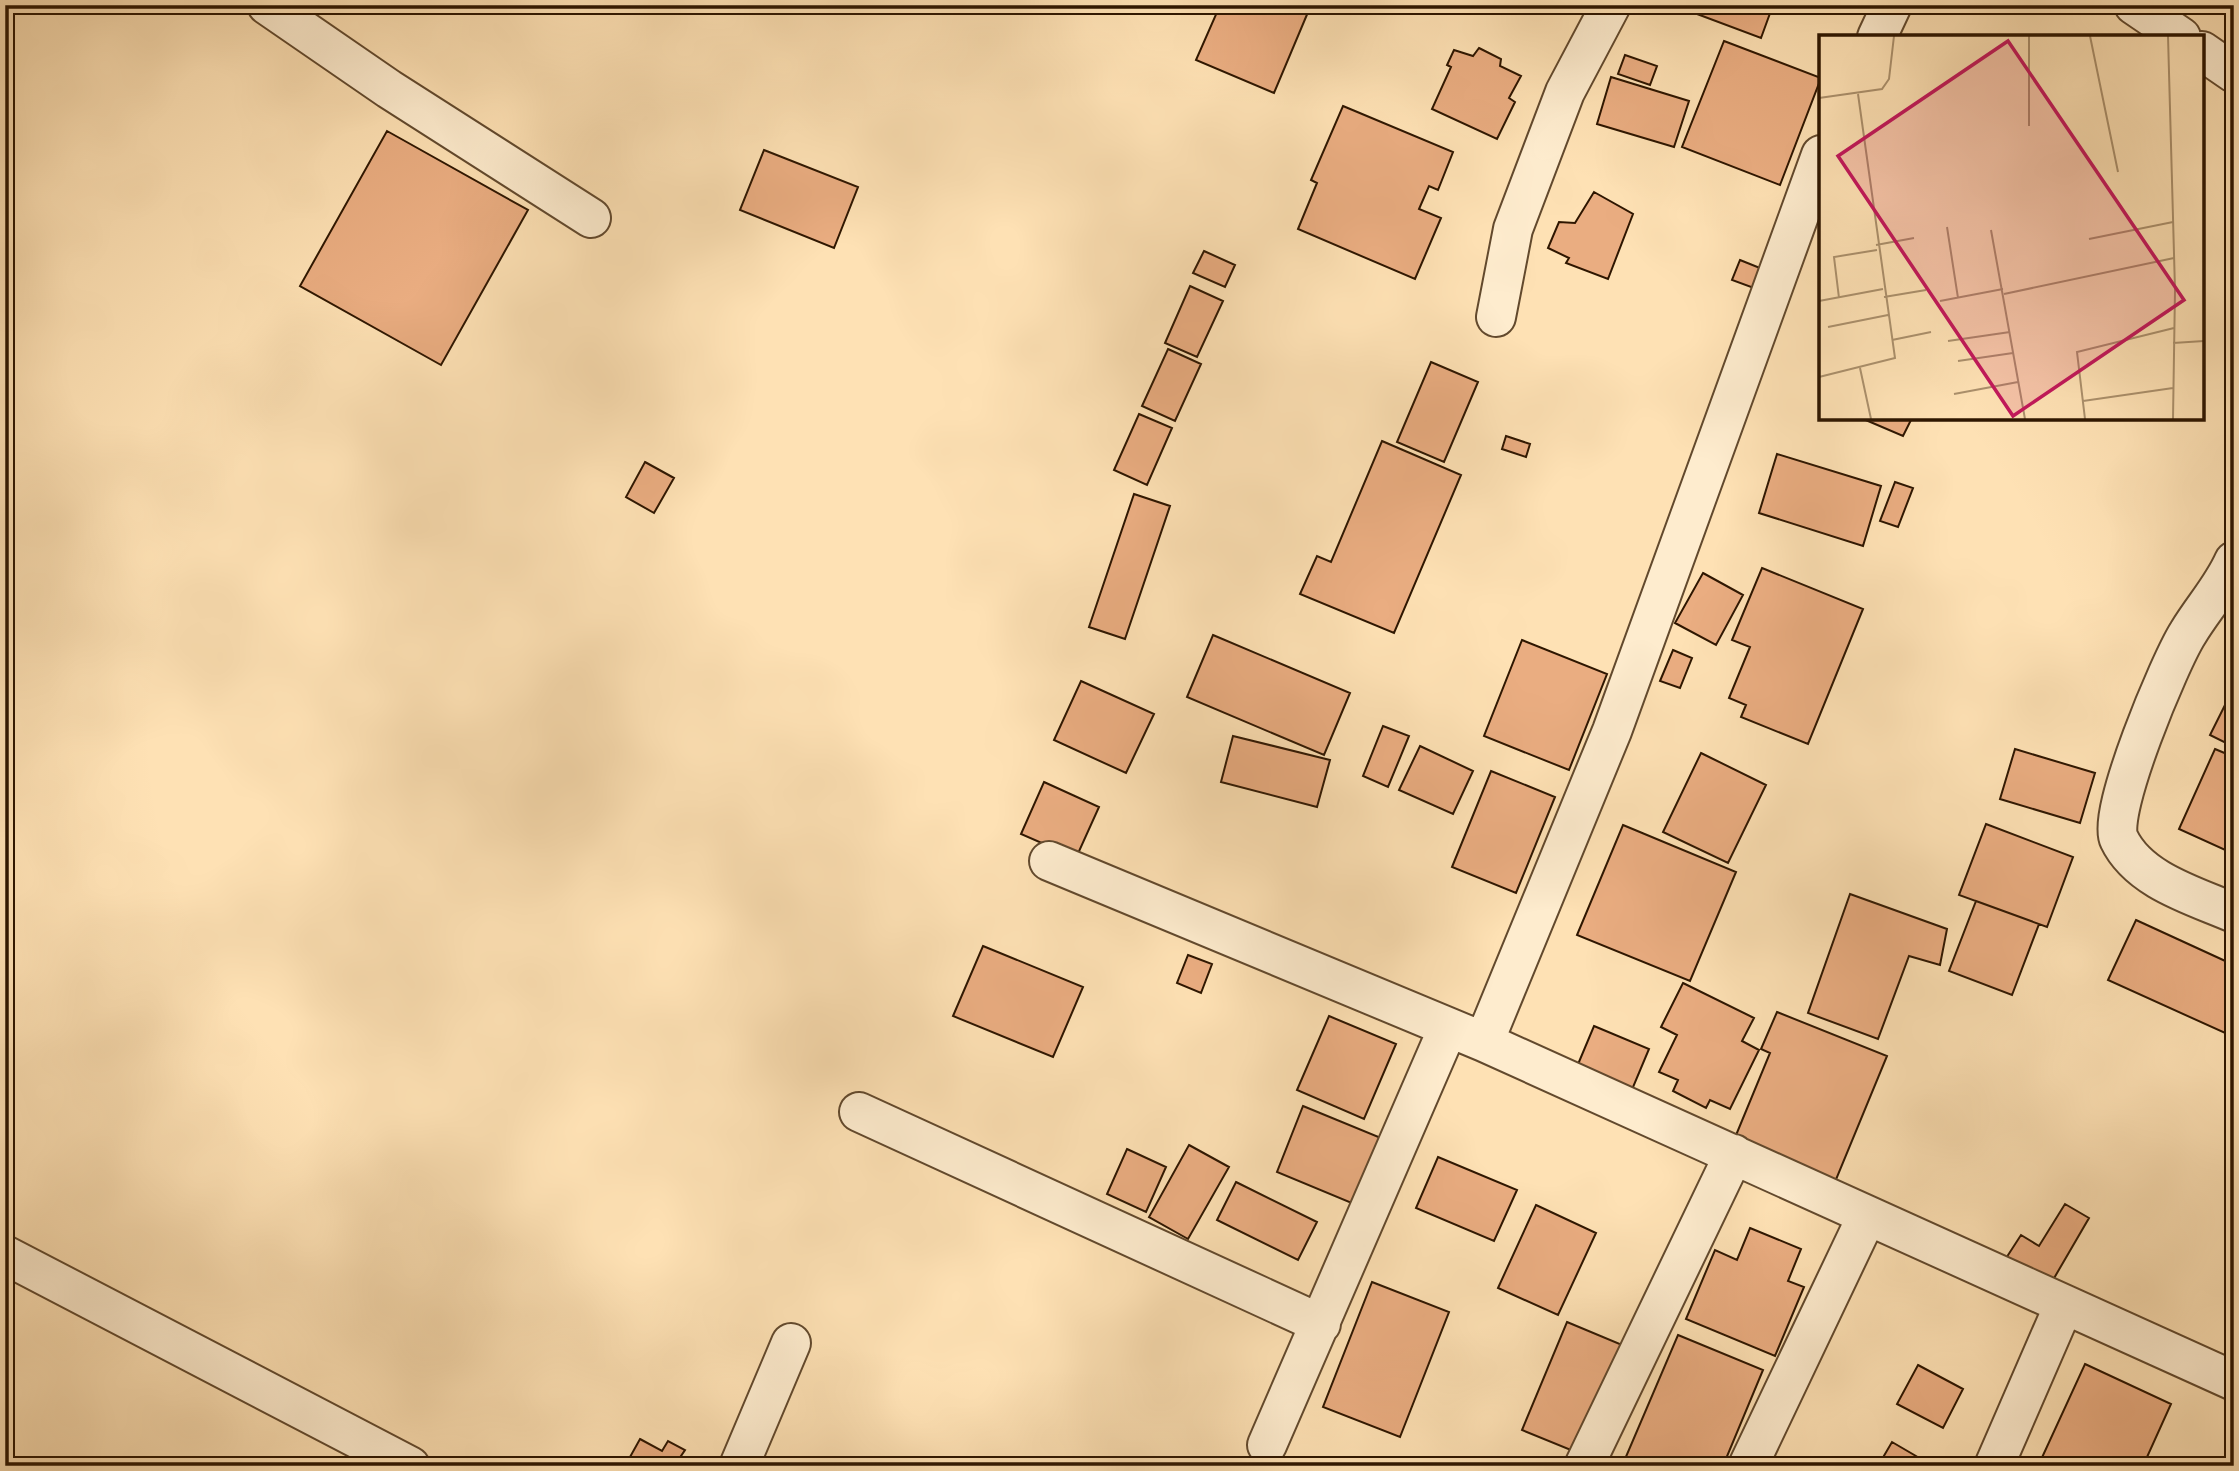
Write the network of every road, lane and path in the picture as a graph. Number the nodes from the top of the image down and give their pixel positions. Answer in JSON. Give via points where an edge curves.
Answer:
{"nodes":[{"id":1,"x":267,"y":5,"type":"edge"},
{"id":2,"x":1611,"y":5,"type":"edge"},
{"id":3,"x":1892,"y":5,"type":"edge"},
{"id":4,"x":2134,"y":5,"type":"edge"},
{"id":5,"x":1878,"y":35,"type":"edge"},
{"id":6,"x":2178,"y":35,"type":"edge"},
{"id":7,"x":2204,"y":52,"type":"edge"},
{"id":8,"x":2234,"y":73,"type":"edge"},
{"id":9,"x":1819,"y":161,"type":"edge"},
{"id":10,"x":591,"y":218,"type":"dead end"},
{"id":11,"x":1496,"y":317,"type":"dead end"},
{"id":12,"x":2234,"y":561,"type":"edge"},
{"id":13,"x":1049,"y":861,"type":"dead end"},
{"id":14,"x":2234,"y":913,"type":"edge"},
{"id":15,"x":1448,"y":1028,"type":"junction"},
{"id":16,"x":1484,"y":1042,"type":"junction"},
{"id":17,"x":859,"y":1112,"type":"dead end"},
{"id":18,"x":1734,"y":1154,"type":"junction"},
{"id":19,"x":1867,"y":1216,"type":"junction"},
{"id":20,"x":5,"y":1255,"type":"edge"},
{"id":21,"x":2064,"y":1305,"type":"junction"},
{"id":22,"x":1321,"y":1324,"type":"junction"},
{"id":23,"x":791,"y":1343,"type":"dead end"},
{"id":24,"x":2234,"y":1381,"type":"edge"},
{"id":25,"x":1267,"y":1445,"type":"dead end"},
{"id":26,"x":410,"y":1466,"type":"edge"},
{"id":27,"x":739,"y":1466,"type":"edge"},
{"id":28,"x":1584,"y":1466,"type":"edge"},
{"id":29,"x":1748,"y":1466,"type":"edge"},
{"id":30,"x":1994,"y":1466,"type":"edge"}],
"edges":[{"from":1,"to":10,"type":"street"},
{"from":2,"to":11,"type":"street","via":[[1565,92],[1513,229]]},
{"from":3,"to":5,"type":"street"},
{"from":4,"to":6,"type":"street"},
{"from":7,"to":8,"type":"street"},
{"from":9,"to":16,"type":"street","via":[[1612,731]]},
{"from":12,"to":14,"type":"street","via":[[2165,677],[2116,822],[2125,848],[2160,881]]},
{"from":13,"to":15,"type":"street"},
{"from":15,"to":16,"type":"street"},
{"from":15,"to":22,"type":"street"},
{"from":16,"to":18,"type":"street"},
{"from":17,"to":22,"type":"street"},
{"from":18,"to":19,"type":"street"},
{"from":18,"to":28,"type":"street"},
{"from":19,"to":21,"type":"street"},
{"from":19,"to":29,"type":"street"},
{"from":20,"to":26,"type":"street"},
{"from":21,"to":24,"type":"street"},
{"from":21,"to":30,"type":"street"},
{"from":22,"to":25,"type":"street"},
{"from":23,"to":27,"type":"street"}]}
